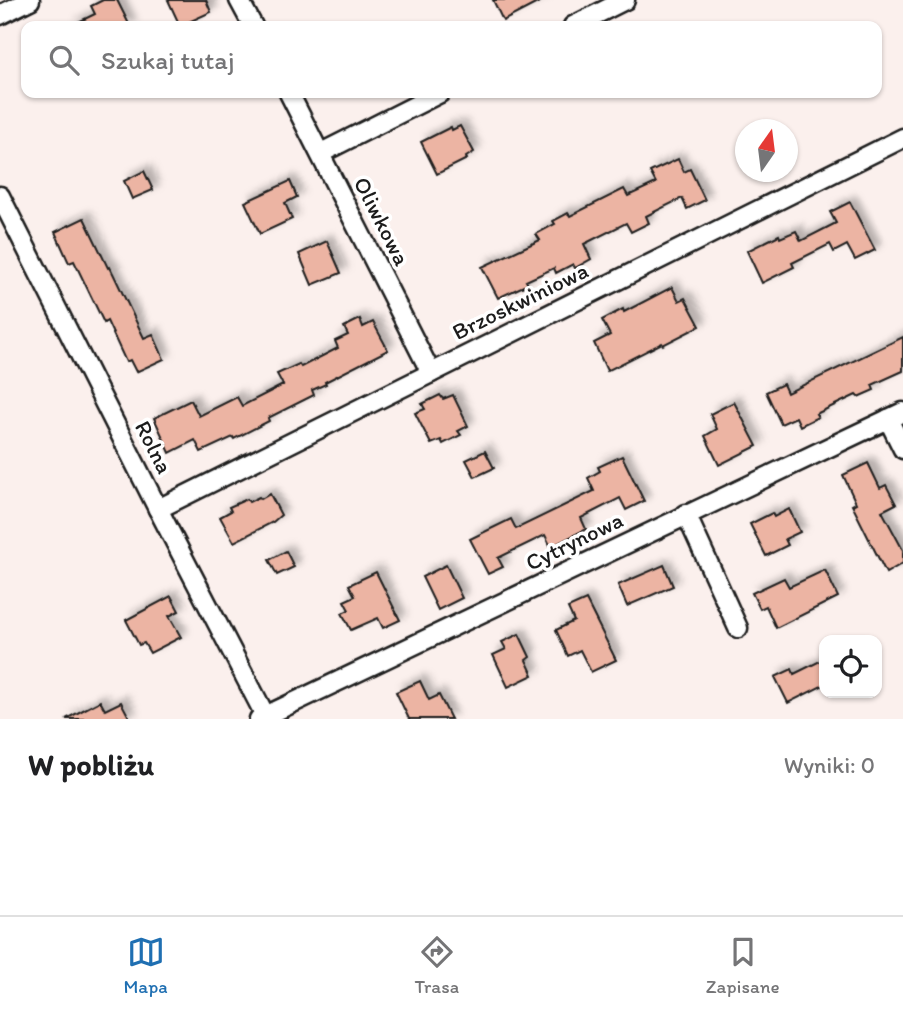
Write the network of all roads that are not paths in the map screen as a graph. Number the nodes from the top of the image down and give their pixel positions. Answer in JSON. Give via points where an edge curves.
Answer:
{"nodes":[{"id":1,"x":30,"y":0,"type":"edge"},
{"id":2,"x":239,"y":0,"type":"edge"},
{"id":3,"x":625,"y":0,"type":"edge"},
{"id":4,"x":0,"y":15,"type":"edge"},
{"id":5,"x":250,"y":21,"type":"edge"},
{"id":6,"x":583,"y":21,"type":"edge"},
{"id":7,"x":292,"y":98,"type":"edge"},
{"id":8,"x":430,"y":98,"type":"edge"},
{"id":9,"x":903,"y":138,"type":"edge"},
{"id":10,"x":321,"y":153,"type":"junction"},
{"id":11,"x":0,"y":197,"type":"edge"},
{"id":12,"x":431,"y":373,"type":"junction"},
{"id":13,"x":896,"y":415,"type":"edge"},
{"id":14,"x":903,"y":449,"type":"edge"},
{"id":15,"x":158,"y":509,"type":"junction"},
{"id":16,"x":686,"y":514,"type":"junction"},
{"id":17,"x":738,"y":628,"type":"dead end"},
{"id":18,"x":264,"y":718,"type":"edge"}],
"edges":[{"from":1,"to":4,"type":"street"},
{"from":2,"to":5,"type":"street"},
{"from":3,"to":6,"type":"street"},
{"from":7,"to":10,"type":"street","name":"Oliwkowa"},
{"from":8,"to":10,"type":"street"},
{"from":9,"to":12,"type":"street","name":"Brzoskwiniowa"},
{"from":10,"to":12,"type":"street","name":"Oliwkowa"},
{"from":11,"to":15,"type":"street","name":"Rolna"},
{"from":12,"to":15,"type":"street","name":"Brzoskwiniowa"},
{"from":13,"to":14,"type":"street"},
{"from":13,"to":16,"type":"street","name":"Cytrynowa"},
{"from":15,"to":18,"type":"street","name":"Rolna"},
{"from":16,"to":17,"type":"street"},
{"from":16,"to":18,"type":"street","name":"Cytrynowa"}]}
